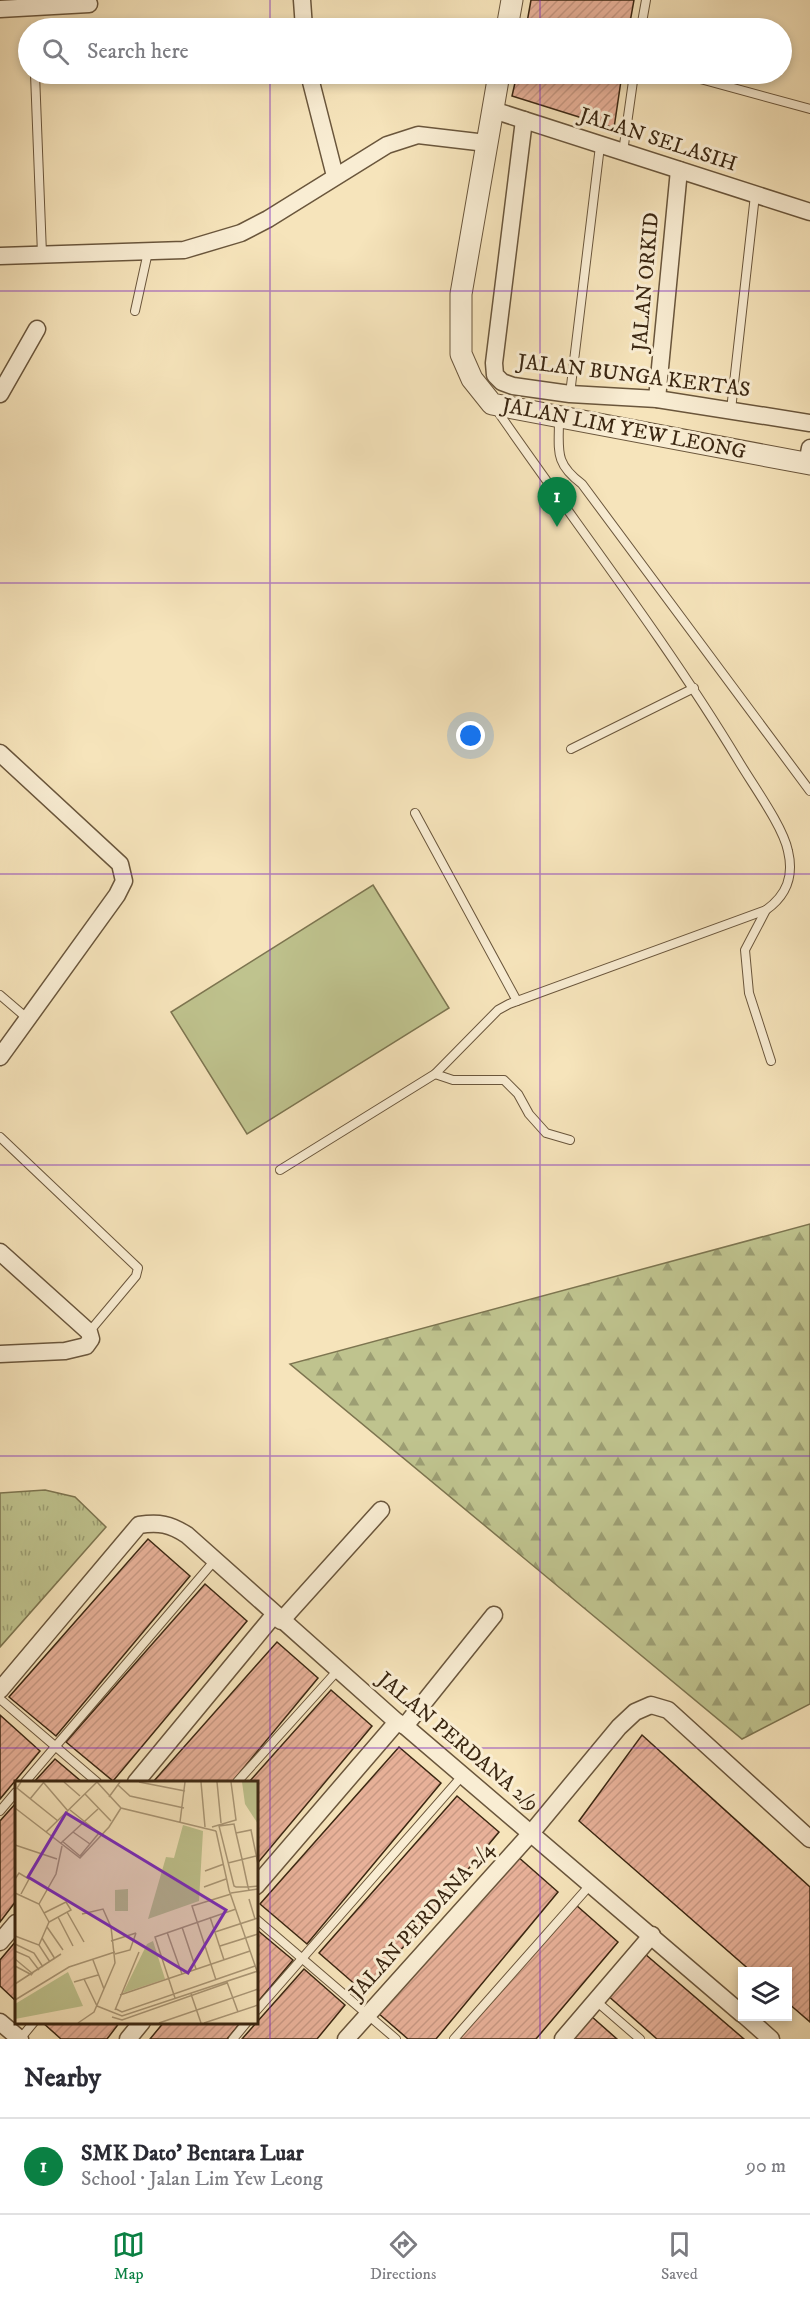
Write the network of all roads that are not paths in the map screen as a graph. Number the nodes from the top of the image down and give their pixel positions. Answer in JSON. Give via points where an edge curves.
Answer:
{"nodes":[{"id":1,"x":302,"y":0,"type":"edge"},
{"id":2,"x":512,"y":0,"type":"edge"},
{"id":3,"x":646,"y":0,"type":"edge"},
{"id":4,"x":89,"y":4,"type":"dead end"},
{"id":5,"x":0,"y":9,"type":"edge"},
{"id":6,"x":303,"y":18,"type":"edge"},
{"id":7,"x":509,"y":18,"type":"edge"},
{"id":8,"x":643,"y":18,"type":"edge"},
{"id":9,"x":35,"y":84,"type":"edge"},
{"id":10,"x":312,"y":84,"type":"edge"},
{"id":11,"x":497,"y":84,"type":"edge"},
{"id":12,"x":633,"y":84,"type":"edge"},
{"id":13,"x":719,"y":84,"type":"edge"},
{"id":14,"x":810,"y":109,"type":"edge"},
{"id":15,"x":493,"y":110,"type":"junction"},
{"id":16,"x":524,"y":120,"type":"junction"},
{"id":17,"x":486,"y":143,"type":"junction"},
{"id":18,"x":600,"y":146,"type":"junction"},
{"id":19,"x":623,"y":152,"type":"junction"},
{"id":20,"x":679,"y":170,"type":"junction"},
{"id":21,"x":335,"y":176,"type":"junction"},
{"id":22,"x":755,"y":195,"type":"junction"},
{"id":23,"x":810,"y":212,"type":"edge"},
{"id":24,"x":148,"y":252,"type":"junction"},
{"id":25,"x":42,"y":254,"type":"junction"},
{"id":26,"x":0,"y":256,"type":"edge"},
{"id":27,"x":135,"y":311,"type":"dead end"},
{"id":28,"x":37,"y":329,"type":"dead end"},
{"id":29,"x":0,"y":394,"type":"edge"},
{"id":30,"x":570,"y":394,"type":"junction"},
{"id":31,"x":657,"y":399,"type":"junction"},
{"id":32,"x":492,"y":404,"type":"junction"},
{"id":33,"x":731,"y":410,"type":"junction"},
{"id":34,"x":559,"y":419,"type":"junction"},
{"id":35,"x":810,"y":423,"type":"edge"},
{"id":36,"x":809,"y":459,"type":"edge"},
{"id":37,"x":694,"y":688,"type":"junction"},
{"id":38,"x":570,"y":749,"type":"dead end"},
{"id":39,"x":0,"y":753,"type":"edge"},
{"id":40,"x":810,"y":791,"type":"edge"},
{"id":41,"x":416,"y":813,"type":"dead end"},
{"id":42,"x":766,"y":910,"type":"junction"},
{"id":43,"x":0,"y":995,"type":"edge"},
{"id":44,"x":517,"y":1001,"type":"junction"},
{"id":45,"x":28,"y":1019,"type":"junction"},
{"id":46,"x":0,"y":1057,"type":"edge"},
{"id":47,"x":771,"y":1061,"type":"dead end"},
{"id":48,"x":435,"y":1074,"type":"junction"},
{"id":49,"x":0,"y":1137,"type":"edge"},
{"id":50,"x":570,"y":1140,"type":"dead end"},
{"id":51,"x":280,"y":1170,"type":"dead end"},
{"id":52,"x":0,"y":1251,"type":"edge"},
{"id":53,"x":89,"y":1332,"type":"junction"},
{"id":54,"x":0,"y":1354,"type":"edge"},
{"id":55,"x":381,"y":1510,"type":"dead end"},
{"id":56,"x":215,"y":1560,"type":"junction"},
{"id":57,"x":494,"y":1615,"type":"dead end"},
{"id":58,"x":278,"y":1618,"type":"junction"},
{"id":59,"x":338,"y":1670,"type":"junction"},
{"id":60,"x":0,"y":1690,"type":"edge"},
{"id":61,"x":0,"y":1699,"type":"edge"},
{"id":62,"x":401,"y":1724,"type":"junction"},
{"id":63,"x":56,"y":1747,"type":"junction"},
{"id":64,"x":463,"y":1775,"type":"junction"},
{"id":65,"x":26,"y":1781,"type":"edge"},
{"id":66,"x":96,"y":1781,"type":"edge"},
{"id":67,"x":137,"y":1781,"type":"edge"},
{"id":68,"x":238,"y":1781,"type":"edge"},
{"id":69,"x":15,"y":1793,"type":"edge"},
{"id":70,"x":0,"y":1811,"type":"edge"},
{"id":71,"x":532,"y":1832,"type":"junction"},
{"id":72,"x":810,"y":1839,"type":"edge"},
{"id":73,"x":591,"y":1883,"type":"junction"},
{"id":74,"x":258,"y":1884,"type":"edge"},
{"id":75,"x":258,"y":1921,"type":"edge"},
{"id":76,"x":15,"y":1924,"type":"edge"},
{"id":77,"x":652,"y":1935,"type":"junction"},
{"id":78,"x":0,"y":1942,"type":"edge"},
{"id":79,"x":302,"y":1958,"type":"junction"},
{"id":80,"x":596,"y":2001,"type":"junction"},
{"id":81,"x":258,"y":2009,"type":"edge"},
{"id":82,"x":738,"y":2010,"type":"edge"},
{"id":83,"x":368,"y":2015,"type":"junction"},
{"id":84,"x":751,"y":2021,"type":"edge"},
{"id":85,"x":0,"y":2022,"type":"edge"},
{"id":86,"x":32,"y":2024,"type":"edge"},
{"id":87,"x":140,"y":2024,"type":"edge"},
{"id":88,"x":245,"y":2024,"type":"edge"},
{"id":89,"x":20,"y":2039,"type":"edge"},
{"id":90,"x":128,"y":2039,"type":"edge"},
{"id":91,"x":232,"y":2039,"type":"edge"},
{"id":92,"x":346,"y":2039,"type":"edge"},
{"id":93,"x":396,"y":2039,"type":"edge"},
{"id":94,"x":454,"y":2039,"type":"edge"},
{"id":95,"x":563,"y":2039,"type":"edge"},
{"id":96,"x":640,"y":2039,"type":"edge"},
{"id":97,"x":771,"y":2039,"type":"edge"}],
"edges":[{"from":1,"to":6,"type":"street"},
{"from":2,"to":7,"type":"street"},
{"from":3,"to":8,"type":"lane"},
{"from":4,"to":5,"type":"street"},
{"from":9,"to":25,"type":"lane"},
{"from":10,"to":21,"type":"street"},
{"from":11,"to":15,"type":"street","name":"JALAN LIM YEW LEONG"},
{"from":12,"to":19,"type":"lane"},
{"from":13,"to":14,"type":"lane"},
{"from":15,"to":16,"type":"street","name":"JALAN SELASIH"},
{"from":15,"to":17,"type":"street","name":"JALAN LIM YEW LEONG"},
{"from":16,"to":18,"type":"street","name":"JALAN SELASIH"},
{"from":16,"to":30,"type":"street","name":"JALAN BUNGA KERTAS","via":[[495,375],[513,386]]},
{"from":17,"to":21,"type":"street","via":[[418,135],[387,145]]},
{"from":17,"to":32,"type":"street","name":"JALAN LIM YEW LEONG","via":[[461,294],[461,354],[472,379]]},
{"from":18,"to":19,"type":"street","name":"JALAN SELASIH"},
{"from":18,"to":30,"type":"lane"},
{"from":19,"to":20,"type":"street","name":"JALAN SELASIH"},
{"from":20,"to":22,"type":"street","name":"JALAN SELASIH"},
{"from":20,"to":31,"type":"street","name":"JALAN ORKID"},
{"from":21,"to":24,"type":"street","via":[[241,233],[184,250]]},
{"from":22,"to":23,"type":"street","name":"JALAN SELASIH"},
{"from":22,"to":33,"type":"lane"},
{"from":24,"to":25,"type":"street"},
{"from":24,"to":27,"type":"lane"},
{"from":25,"to":26,"type":"street"},
{"from":28,"to":29,"type":"street"},
{"from":30,"to":31,"type":"street","name":"JALAN BUNGA KERTAS"},
{"from":31,"to":33,"type":"street","name":"JALAN BUNGA KERTAS"},
{"from":32,"to":34,"type":"street","name":"JALAN LIM YEW LEONG"},
{"from":32,"to":37,"type":"lane"},
{"from":33,"to":35,"type":"street","name":"JALAN BUNGA KERTAS"},
{"from":34,"to":36,"type":"street","name":"JALAN LIM YEW LEONG"},
{"from":34,"to":40,"type":"lane","via":[[558,459],[563,467],[582,484]]},
{"from":37,"to":38,"type":"lane"},
{"from":37,"to":42,"type":"lane","via":[[788,849],[792,877],[782,895]]},
{"from":39,"to":45,"type":"street","via":[[120,864],[124,881]]},
{"from":41,"to":44,"type":"lane"},
{"from":42,"to":44,"type":"lane"},
{"from":42,"to":47,"type":"lane","via":[[745,950],[749,993]]},
{"from":43,"to":45,"type":"lane"},
{"from":44,"to":48,"type":"lane","via":[[498,1010]]},
{"from":45,"to":46,"type":"street"},
{"from":48,"to":50,"type":"lane","via":[[453,1080],[504,1080],[546,1133]]},
{"from":48,"to":51,"type":"lane"},
{"from":49,"to":53,"type":"lane","via":[[138,1268],[136,1276]]},
{"from":52,"to":53,"type":"street"},
{"from":53,"to":54,"type":"street","via":[[91,1339],[86,1346],[65,1352]]},
{"from":55,"to":58,"type":"street"},
{"from":56,"to":58,"type":"street","name":"JALAN PERDANA 2/9"},
{"from":56,"to":60,"type":"street","name":"JALAN PERDANA 2/9","via":[[172,1526],[139,1525]]},
{"from":56,"to":63,"type":"lane"},
{"from":57,"to":62,"type":"street"},
{"from":58,"to":59,"type":"street","name":"JALAN PERDANA 2/9"},
{"from":58,"to":67,"type":"street"},
{"from":59,"to":62,"type":"street","name":"JALAN PERDANA 2/9"},
{"from":59,"to":68,"type":"lane"},
{"from":61,"to":63,"type":"lane"},
{"from":62,"to":64,"type":"street","name":"JALAN PERDANA 2/9"},
{"from":62,"to":74,"type":"street"},
{"from":63,"to":65,"type":"lane"},
{"from":63,"to":66,"type":"lane"},
{"from":64,"to":71,"type":"street","name":"JALAN PERDANA 2/9"},
{"from":64,"to":79,"type":"lane"},
{"from":69,"to":70,"type":"lane"},
{"from":71,"to":72,"type":"street","name":"JALAN PERDANA 2/4","via":[[619,1727],[635,1712],[651,1705],[668,1710]]},
{"from":71,"to":73,"type":"street","name":"JALAN PERDANA 2/9"},
{"from":71,"to":83,"type":"street","name":"JALAN PERDANA 2/4"},
{"from":73,"to":77,"type":"street","name":"JALAN PERDANA 2/9"},
{"from":73,"to":94,"type":"lane"},
{"from":75,"to":79,"type":"lane"},
{"from":76,"to":78,"type":"street"},
{"from":77,"to":80,"type":"street"},
{"from":77,"to":82,"type":"street","name":"JALAN PERDANA 2/9"},
{"from":79,"to":81,"type":"lane"},
{"from":79,"to":83,"type":"lane"},
{"from":80,"to":95,"type":"street"},
{"from":80,"to":96,"type":"lane"},
{"from":83,"to":92,"type":"street","name":"JALAN PERDANA 2/4"},
{"from":83,"to":93,"type":"lane"},
{"from":84,"to":97,"type":"street","name":"JALAN PERDANA 2/9"},
{"from":85,"to":89,"type":"street"},
{"from":86,"to":89,"type":"lane"},
{"from":87,"to":90,"type":"street"},
{"from":88,"to":91,"type":"lane"}]}
